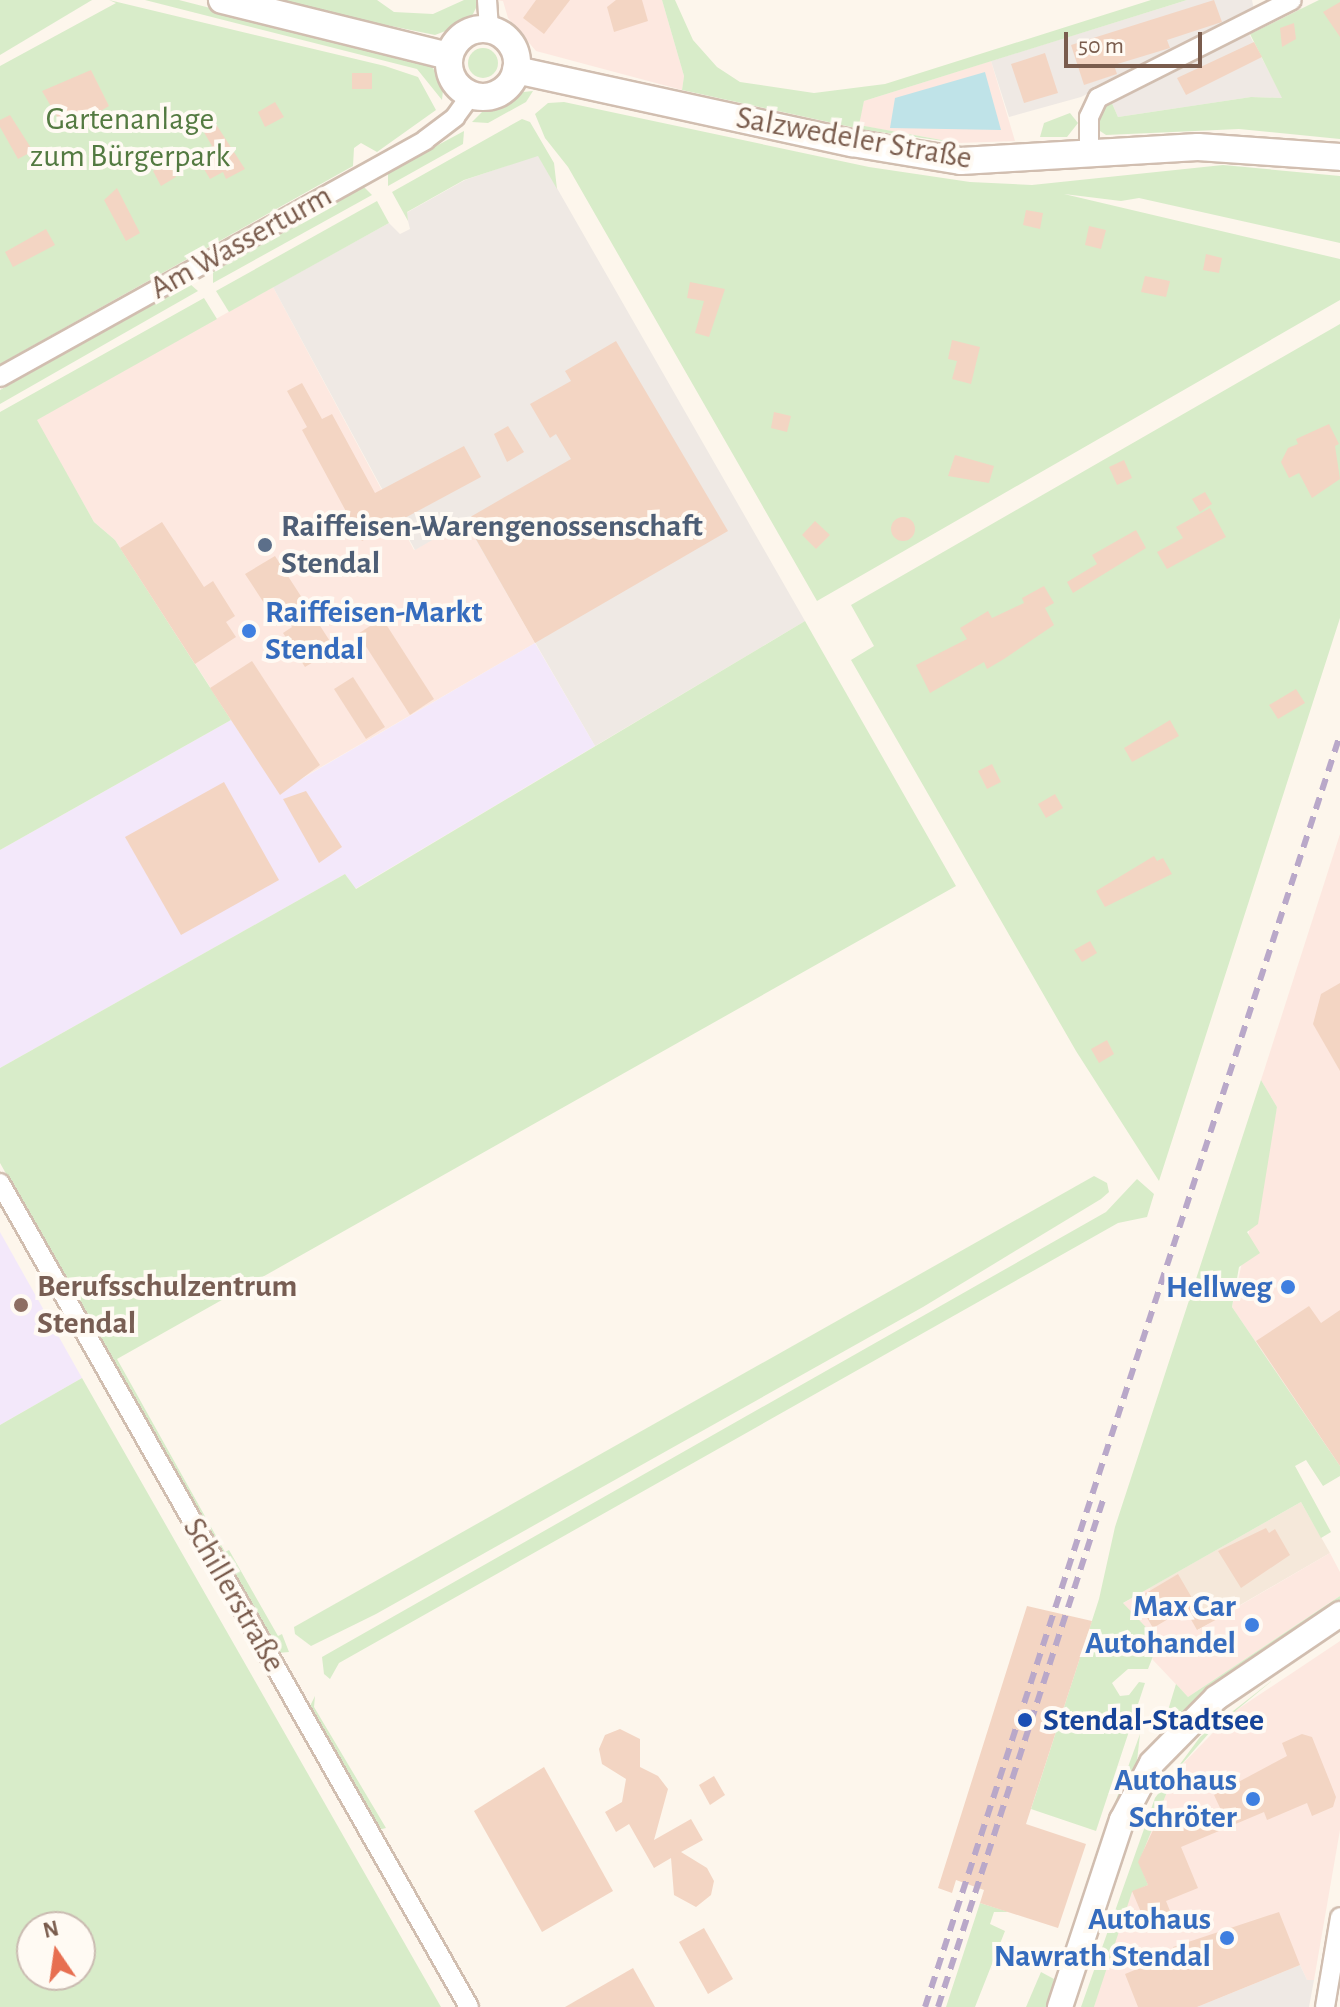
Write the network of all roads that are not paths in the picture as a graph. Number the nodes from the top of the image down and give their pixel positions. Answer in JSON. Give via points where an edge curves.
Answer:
{"nodes":[{"id":1,"x":222,"y":0,"type":"edge"},
{"id":2,"x":487,"y":0,"type":"edge"},
{"id":3,"x":1292,"y":0,"type":"edge"},
{"id":4,"x":489,"y":29,"type":"junction"},
{"id":5,"x":449,"y":56,"type":"junction"},
{"id":6,"x":516,"y":70,"type":"junction"},
{"id":7,"x":471,"y":95,"type":"junction"},
{"id":8,"x":1089,"y":155,"type":"junction"},
{"id":9,"x":1340,"y":157,"type":"edge"},
{"id":10,"x":0,"y":377,"type":"edge"},
{"id":11,"x":0,"y":1183,"type":"edge"},
{"id":12,"x":1340,"y":1614,"type":"edge"},
{"id":13,"x":1340,"y":1917,"type":"edge"},
{"id":14,"x":469,"y":2007,"type":"edge"},
{"id":15,"x":1060,"y":2007,"type":"edge"},
{"id":16,"x":1325,"y":2007,"type":"edge"}],
"edges":[{"from":1,"to":5,"type":"main road"},
{"from":2,"to":4,"type":"street"},
{"from":3,"to":8,"type":"street","via":[[1098,98],[1089,117]]},
{"from":4,"to":5,"type":"main road","via":[[464,34]]},
{"from":4,"to":6,"type":"main road","via":[[514,47]]},
{"from":5,"to":7,"type":"main road","via":[[453,80]]},
{"from":6,"to":7,"type":"main road","via":[[496,95]]},
{"from":6,"to":8,"type":"main road","name":"Salzwedeler Straße","via":[[905,153],[993,162]]},
{"from":7,"to":10,"type":"street","name":"Am Wasserturm","via":[[455,117],[425,140]]},
{"from":8,"to":9,"type":"main road","name":"Salzwedeler Straße","via":[[1235,147]]},
{"from":11,"to":14,"type":"street","name":"Schillerstraße"},
{"from":12,"to":15,"type":"street","via":[[1195,1715],[1152,1763],[1122,1820]]},
{"from":13,"to":16,"type":"street"}]}
